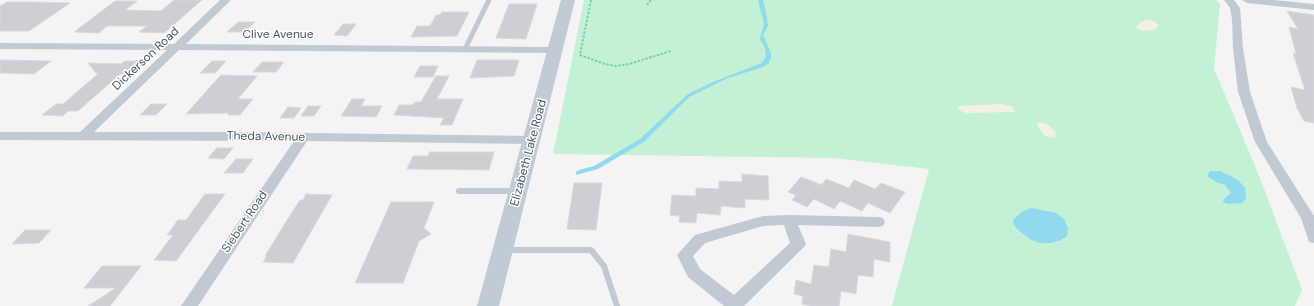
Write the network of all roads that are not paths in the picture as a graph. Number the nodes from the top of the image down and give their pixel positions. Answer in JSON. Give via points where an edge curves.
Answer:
{"nodes":[{"id":1,"x":226,"y":0,"type":"edge"},
{"id":2,"x":489,"y":0,"type":"edge"},
{"id":3,"x":568,"y":0,"type":"edge"},
{"id":4,"x":1229,"y":0,"type":"edge"},
{"id":5,"x":1246,"y":0,"type":"edge"},
{"id":6,"x":1314,"y":7,"type":"edge"},
{"id":7,"x":0,"y":46,"type":"edge"},
{"id":8,"x":176,"y":48,"type":"junction"},
{"id":9,"x":465,"y":49,"type":"junction"},
{"id":10,"x":555,"y":50,"type":"junction"},
{"id":11,"x":0,"y":136,"type":"edge"},
{"id":12,"x":83,"y":136,"type":"junction"},
{"id":13,"x":302,"y":138,"type":"junction"},
{"id":14,"x":532,"y":140,"type":"junction"},
{"id":15,"x":460,"y":191,"type":"dead end"},
{"id":16,"x":519,"y":191,"type":"junction"},
{"id":17,"x":789,"y":220,"type":"junction"},
{"id":18,"x":878,"y":222,"type":"dead end"},
{"id":19,"x":1314,"y":238,"type":"edge"},
{"id":20,"x":503,"y":250,"type":"junction"},
{"id":21,"x":735,"y":305,"type":"edge"},
{"id":22,"x":189,"y":306,"type":"edge"},
{"id":23,"x":488,"y":306,"type":"edge"},
{"id":24,"x":617,"y":306,"type":"edge"}],
"edges":[{"from":1,"to":8,"type":"street","name":"Dickerson Road"},
{"from":2,"to":9,"type":"lane"},
{"from":3,"to":10,"type":"main road","name":"Elizabeth Lake Road"},
{"from":4,"to":19,"type":"street","via":[[1238,19],[1238,48],[1244,92],[1261,142],[1308,218]]},
{"from":5,"to":6,"type":"street"},
{"from":7,"to":8,"type":"street","name":"Clive Avenue"},
{"from":8,"to":9,"type":"street","name":"Clive Avenue"},
{"from":8,"to":12,"type":"street","name":"Dickerson Road"},
{"from":9,"to":10,"type":"street","name":"Clive Avenue"},
{"from":10,"to":14,"type":"main road","name":"Elizabeth Lake Road"},
{"from":11,"to":12,"type":"street","name":"Theda Avenue"},
{"from":12,"to":13,"type":"street","name":"Theda Avenue"},
{"from":13,"to":14,"type":"street","name":"Theda Avenue"},
{"from":13,"to":22,"type":"street","name":"Siebert Road"},
{"from":14,"to":16,"type":"main road","name":"Elizabeth Lake Road"},
{"from":15,"to":16,"type":"lane"},
{"from":16,"to":20,"type":"main road","name":"Elizabeth Lake Road"},
{"from":17,"to":18,"type":"street"},
{"from":17,"to":21,"type":"street","via":[[798,244]]},
{"from":17,"to":21,"type":"street","via":[[763,221],[700,239],[685,255],[694,273]]},
{"from":20,"to":23,"type":"main road","name":"Elizabeth Lake Road"},
{"from":20,"to":24,"type":"lane","via":[[591,250],[604,266]]}]}
